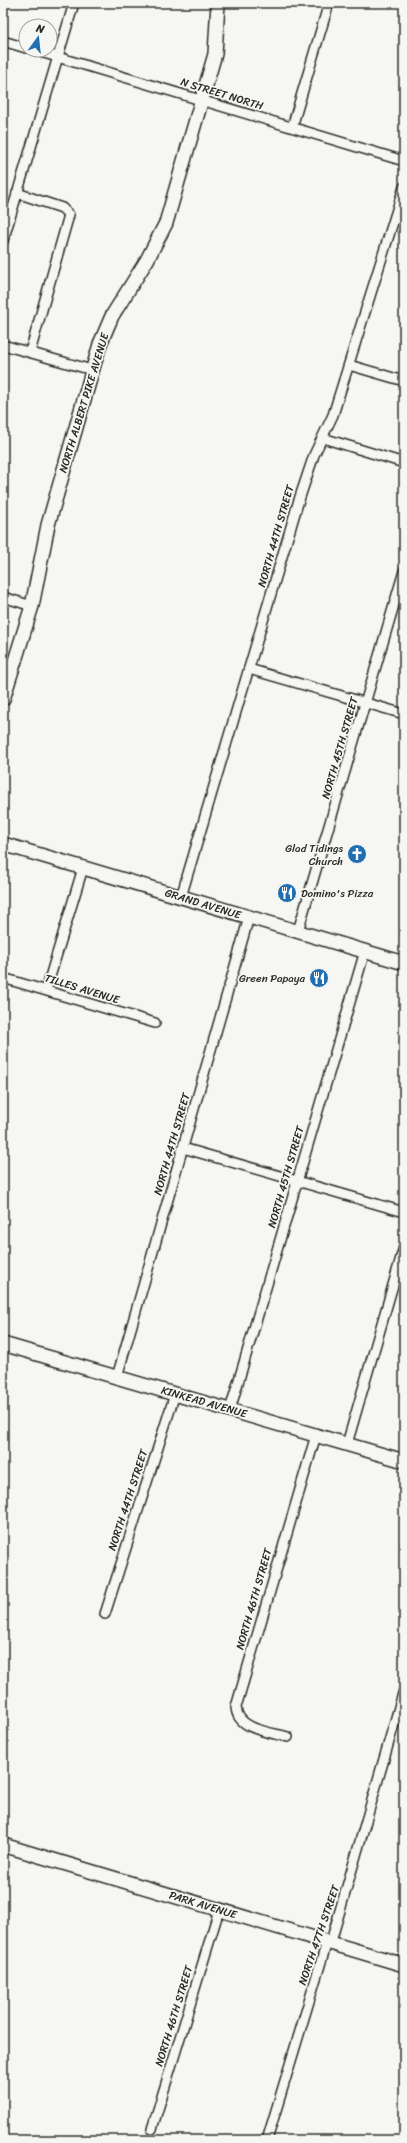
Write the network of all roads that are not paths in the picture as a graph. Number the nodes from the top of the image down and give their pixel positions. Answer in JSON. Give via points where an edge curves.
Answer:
{"nodes":[{"id":1,"x":74,"y":3,"type":"edge"},
{"id":2,"x":218,"y":3,"type":"edge"},
{"id":3,"x":329,"y":3,"type":"edge"},
{"id":4,"x":3,"y":41,"type":"edge"},
{"id":5,"x":18,"y":46,"type":"edge"},
{"id":6,"x":58,"y":57,"type":"joint"},
{"id":7,"x":58,"y":58,"type":"edge"},
{"id":8,"x":202,"y":100,"type":"junction"},
{"id":9,"x":292,"y":127,"type":"junction"},
{"id":10,"x":404,"y":161,"type":"edge"},
{"id":11,"x":404,"y":186,"type":"edge"},
{"id":12,"x":17,"y":193,"type":"junction"},
{"id":13,"x":3,"y":241,"type":"edge"},
{"id":14,"x":3,"y":345,"type":"edge"},
{"id":15,"x":30,"y":352,"type":"junction"},
{"id":16,"x":349,"y":365,"type":"junction"},
{"id":17,"x":92,"y":370,"type":"junction"},
{"id":18,"x":404,"y":381,"type":"edge"},
{"id":19,"x":323,"y":438,"type":"junction"},
{"id":20,"x":404,"y":463,"type":"edge"},
{"id":21,"x":404,"y":571,"type":"edge"},
{"id":22,"x":3,"y":597,"type":"edge"},
{"id":23,"x":32,"y":606,"type":"junction"},
{"id":24,"x":249,"y":670,"type":"junction"},
{"id":25,"x":3,"y":699,"type":"edge"},
{"id":26,"x":366,"y":703,"type":"junction"},
{"id":27,"x":404,"y":714,"type":"edge"},
{"id":28,"x":3,"y":844,"type":"edge"},
{"id":29,"x":83,"y":868,"type":"junction"},
{"id":30,"x":181,"y":897,"type":"junction"},
{"id":31,"x":249,"y":917,"type":"junction"},
{"id":32,"x":298,"y":932,"type":"junction"},
{"id":33,"x":365,"y":951,"type":"junction"},
{"id":34,"x":404,"y":963,"type":"edge"},
{"id":35,"x":3,"y":978,"type":"edge"},
{"id":36,"x":46,"y":990,"type":"junction"},
{"id":37,"x":155,"y":1023,"type":"dead end"},
{"id":38,"x":183,"y":1148,"type":"junction"},
{"id":39,"x":298,"y":1182,"type":"junction"},
{"id":40,"x":404,"y":1212,"type":"edge"},
{"id":41,"x":404,"y":1247,"type":"edge"},
{"id":42,"x":3,"y":1344,"type":"edge"},
{"id":43,"x":117,"y":1377,"type":"junction"},
{"id":44,"x":174,"y":1394,"type":"junction"},
{"id":45,"x":230,"y":1410,"type":"junction"},
{"id":46,"x":316,"y":1435,"type":"junction"},
{"id":47,"x":347,"y":1444,"type":"junction"},
{"id":48,"x":404,"y":1461,"type":"edge"},
{"id":49,"x":105,"y":1614,"type":"dead end"},
{"id":50,"x":404,"y":1690,"type":"edge"},
{"id":51,"x":288,"y":1738,"type":"dead end"},
{"id":52,"x":3,"y":1845,"type":"edge"},
{"id":53,"x":219,"y":1910,"type":"junction"},
{"id":54,"x":329,"y":1942,"type":"junction"},
{"id":55,"x":404,"y":1965,"type":"edge"},
{"id":56,"x":152,"y":2129,"type":"dead end"},
{"id":57,"x":267,"y":2140,"type":"edge"}],
"edges":[{"from":1,"to":6,"type":"street"},
{"from":2,"to":8,"type":"street","name":"NORTH ALBERT PIKE AVENUE","via":[[217,41]]},
{"from":3,"to":9,"type":"street"},
{"from":4,"to":5,"type":"street"},
{"from":6,"to":8,"type":"street","name":"N STREET NORTH"},
{"from":7,"to":12,"type":"street"},
{"from":8,"to":9,"type":"street","name":"N STREET NORTH"},
{"from":8,"to":17,"type":"street","name":"NORTH ALBERT PIKE AVENUE","via":[[166,223],[147,260],[112,316]]},
{"from":9,"to":10,"type":"street","name":"N STREET NORTH"},
{"from":11,"to":16,"type":"street","name":"NORTH 44TH STREET"},
{"from":12,"to":13,"type":"street"},
{"from":12,"to":15,"type":"street","via":[[62,208],[69,215]]},
{"from":14,"to":15,"type":"street"},
{"from":15,"to":17,"type":"street"},
{"from":16,"to":18,"type":"street"},
{"from":16,"to":19,"type":"street","name":"NORTH 44TH STREET"},
{"from":17,"to":23,"type":"street","name":"NORTH ALBERT PIKE AVENUE","via":[[48,525]]},
{"from":19,"to":20,"type":"street"},
{"from":19,"to":24,"type":"street","name":"NORTH 44TH STREET","via":[[314,455],[298,503]]},
{"from":21,"to":26,"type":"street","name":"NORTH 45TH STREET"},
{"from":22,"to":23,"type":"street"},
{"from":23,"to":25,"type":"street","name":"NORTH ALBERT PIKE AVENUE"},
{"from":24,"to":26,"type":"street"},
{"from":24,"to":30,"type":"street","name":"NORTH 44TH STREET"},
{"from":26,"to":27,"type":"street"},
{"from":26,"to":32,"type":"street","name":"NORTH 45TH STREET"},
{"from":28,"to":29,"type":"street","name":"GRAND AVENUE"},
{"from":29,"to":30,"type":"street","name":"GRAND AVENUE"},
{"from":29,"to":36,"type":"street"},
{"from":30,"to":31,"type":"street","name":"GRAND AVENUE"},
{"from":31,"to":32,"type":"street","name":"GRAND AVENUE"},
{"from":31,"to":38,"type":"street","name":"NORTH 44TH STREET"},
{"from":32,"to":33,"type":"street","name":"GRAND AVENUE"},
{"from":33,"to":34,"type":"street","name":"GRAND AVENUE"},
{"from":33,"to":39,"type":"street","name":"NORTH 45TH STREET"},
{"from":35,"to":36,"type":"street","name":"TILLES AVENUE"},
{"from":36,"to":37,"type":"street","name":"TILLES AVENUE"},
{"from":38,"to":39,"type":"street"},
{"from":38,"to":43,"type":"street","name":"NORTH 44TH STREET"},
{"from":39,"to":40,"type":"street"},
{"from":39,"to":45,"type":"street","name":"NORTH 45TH STREET"},
{"from":41,"to":47,"type":"street"},
{"from":42,"to":43,"type":"street","name":"KINKEAD AVENUE"},
{"from":43,"to":44,"type":"street","name":"KINKEAD AVENUE"},
{"from":44,"to":45,"type":"street","name":"KINKEAD AVENUE"},
{"from":44,"to":49,"type":"street","name":"NORTH 44TH STREET"},
{"from":45,"to":46,"type":"street","name":"KINKEAD AVENUE"},
{"from":46,"to":47,"type":"street","name":"KINKEAD AVENUE"},
{"from":46,"to":51,"type":"street","name":"NORTH 46TH STREET","via":[[236,1707],[238,1717],[246,1725]]},
{"from":47,"to":48,"type":"street","name":"KINKEAD AVENUE"},
{"from":50,"to":54,"type":"street","name":"NORTH 47TH STREET","via":[[349,1885]]},
{"from":52,"to":53,"type":"street","name":"PARK AVENUE"},
{"from":53,"to":54,"type":"street","name":"PARK AVENUE"},
{"from":53,"to":56,"type":"street","name":"NORTH 46TH STREET"},
{"from":54,"to":55,"type":"street","name":"PARK AVENUE"},
{"from":54,"to":57,"type":"street","name":"NORTH 47TH STREET","via":[[326,1942]]}]}
